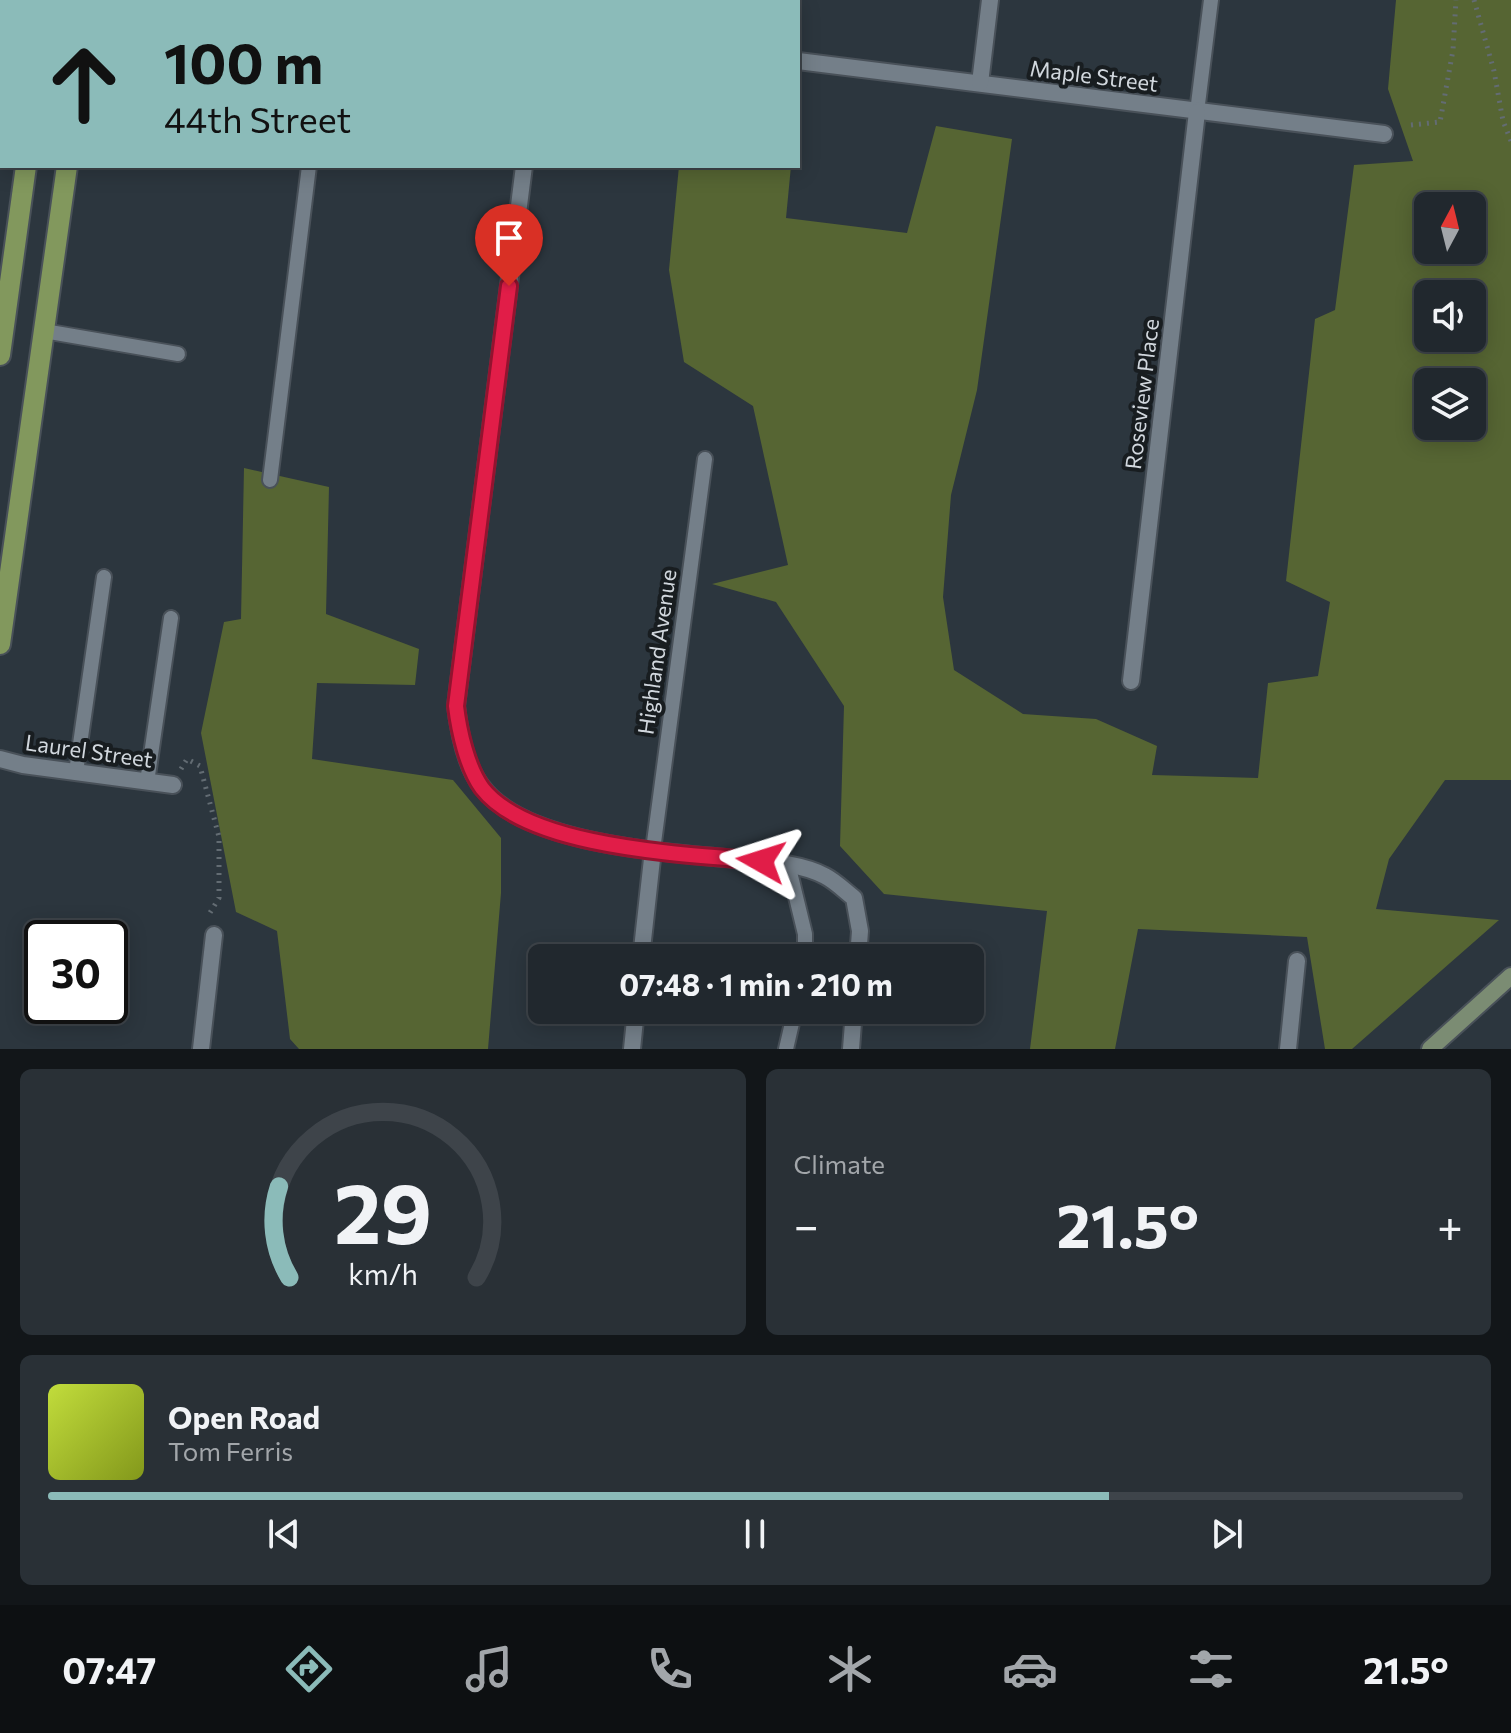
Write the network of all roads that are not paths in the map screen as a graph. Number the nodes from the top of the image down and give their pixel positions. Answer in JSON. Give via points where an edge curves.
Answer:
{"nodes":[{"id":1,"x":990,"y":0,"type":"edge"},
{"id":2,"x":1211,"y":0,"type":"edge"},
{"id":3,"x":800,"y":61,"type":"edge"},
{"id":4,"x":980,"y":83,"type":"junction"},
{"id":5,"x":1197,"y":112,"type":"junction"},
{"id":6,"x":1384,"y":134,"type":"dead end"},
{"id":7,"x":26,"y":168,"type":"edge"},
{"id":8,"x":67,"y":168,"type":"edge"},
{"id":9,"x":309,"y":168,"type":"edge"},
{"id":10,"x":524,"y":168,"type":"edge"},
{"id":11,"x":44,"y":331,"type":"junction"},
{"id":12,"x":178,"y":354,"type":"dead end"},
{"id":13,"x":0,"y":355,"type":"edge"},
{"id":14,"x":705,"y":459,"type":"dead end"},
{"id":15,"x":270,"y":480,"type":"dead end"},
{"id":16,"x":104,"y":577,"type":"dead end"},
{"id":17,"x":171,"y":618,"type":"dead end"},
{"id":18,"x":0,"y":644,"type":"edge"},
{"id":19,"x":1131,"y":681,"type":"dead end"},
{"id":20,"x":0,"y":759,"type":"edge"},
{"id":21,"x":76,"y":772,"type":"junction"},
{"id":22,"x":147,"y":782,"type":"junction"},
{"id":23,"x":173,"y":785,"type":"road end"},
{"id":24,"x":653,"y":850,"type":"junction"},
{"id":25,"x":788,"y":864,"type":"junction"},
{"id":26,"x":214,"y":935,"type":"road end"},
{"id":27,"x":643,"y":944,"type":"edge"},
{"id":28,"x":805,"y":944,"type":"edge"},
{"id":29,"x":859,"y":944,"type":"edge"},
{"id":30,"x":1297,"y":961,"type":"dead end"},
{"id":31,"x":1511,"y":976,"type":"edge"},
{"id":32,"x":635,"y":1024,"type":"edge"},
{"id":33,"x":792,"y":1024,"type":"edge"},
{"id":34,"x":853,"y":1024,"type":"edge"},
{"id":35,"x":201,"y":1049,"type":"edge"},
{"id":36,"x":632,"y":1049,"type":"edge"},
{"id":37,"x":786,"y":1049,"type":"edge"},
{"id":38,"x":851,"y":1049,"type":"edge"},
{"id":39,"x":1288,"y":1049,"type":"edge"},
{"id":40,"x":1430,"y":1049,"type":"edge"}],
"edges":[{"from":1,"to":4,"type":"street"},
{"from":2,"to":5,"type":"lane"},
{"from":3,"to":4,"type":"street","name":"Maple Street"},
{"from":4,"to":5,"type":"street","name":"Maple Street"},
{"from":5,"to":6,"type":"street","name":"Maple Street"},
{"from":5,"to":19,"type":"street","name":"Roseview Place"},
{"from":7,"to":13,"type":"main road"},
{"from":8,"to":11,"type":"main road"},
{"from":9,"to":15,"type":"lane"},
{"from":10,"to":24,"type":"street","via":[[456,706],[459,733],[481,786],[506,811],[570,836]]},
{"from":11,"to":12,"type":"lane"},
{"from":11,"to":18,"type":"main road"},
{"from":14,"to":24,"type":"lane","name":"Highland Avenue"},
{"from":16,"to":21,"type":"lane"},
{"from":17,"to":22,"type":"lane"},
{"from":20,"to":21,"type":"street","name":"Laurel Street"},
{"from":21,"to":22,"type":"street","name":"Laurel Street"},
{"from":22,"to":23,"type":"street","name":"Laurel Street"},
{"from":24,"to":25,"type":"street"},
{"from":24,"to":27,"type":"street"},
{"from":25,"to":28,"type":"lane"},
{"from":25,"to":29,"type":"street","via":[[826,876],[854,898]]},
{"from":26,"to":35,"type":"street"},
{"from":30,"to":39,"type":"street"},
{"from":31,"to":40,"type":"main road"},
{"from":32,"to":36,"type":"street"},
{"from":33,"to":37,"type":"lane"},
{"from":34,"to":38,"type":"street"}]}
